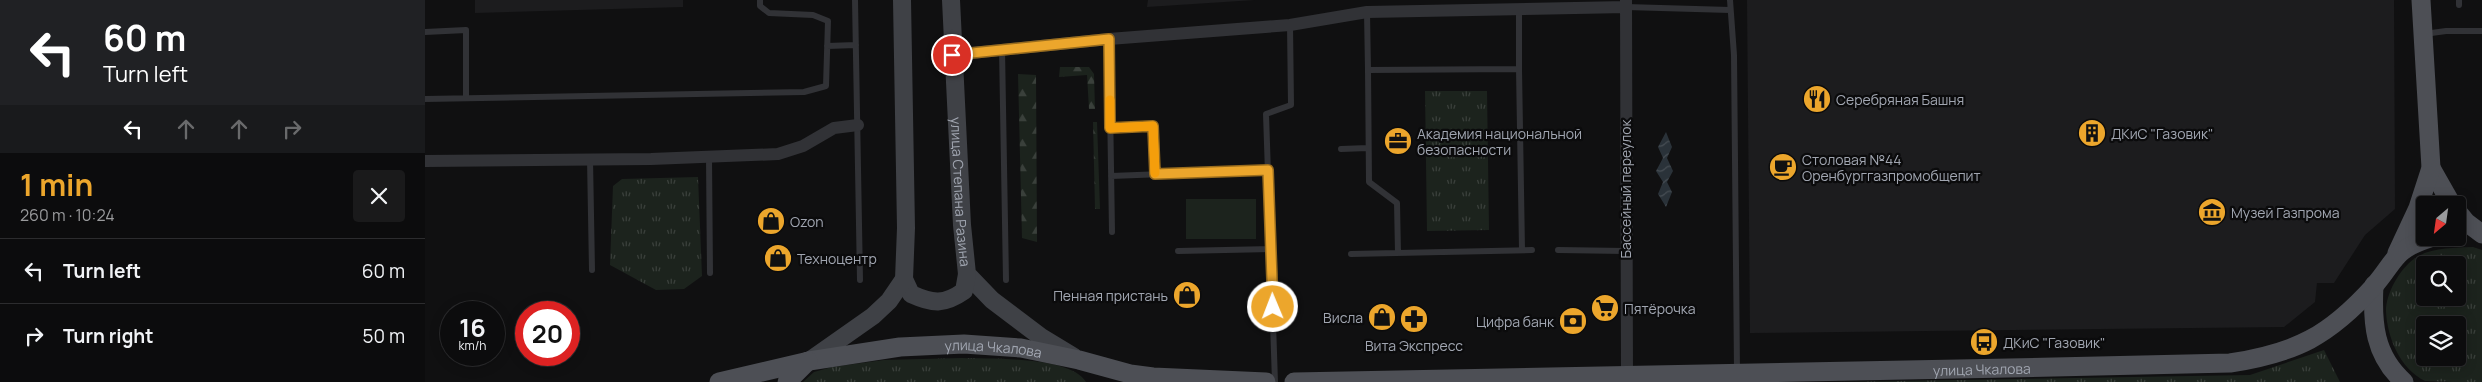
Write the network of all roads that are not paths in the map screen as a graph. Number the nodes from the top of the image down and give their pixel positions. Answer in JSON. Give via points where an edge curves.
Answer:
{"nodes":[{"id":1,"x":760,"y":0,"type":"edge"},
{"id":2,"x":855,"y":0,"type":"edge"},
{"id":3,"x":902,"y":0,"type":"edge"},
{"id":4,"x":951,"y":0,"type":"edge"},
{"id":5,"x":1730,"y":0,"type":"edge"},
{"id":6,"x":2421,"y":0,"type":"edge"},
{"id":7,"x":1626,"y":3,"type":"edge"},
{"id":8,"x":1519,"y":8,"type":"junction"},
{"id":9,"x":1730,"y":10,"type":"junction"},
{"id":10,"x":1367,"y":12,"type":"junction"},
{"id":11,"x":1290,"y":25,"type":"junction"},
{"id":12,"x":2482,"y":31,"type":"edge"},
{"id":13,"x":425,"y":32,"type":"edge"},
{"id":14,"x":2423,"y":34,"type":"junction"},
{"id":15,"x":1109,"y":39,"type":"junction"},
{"id":16,"x":856,"y":45,"type":"junction"},
{"id":17,"x":827,"y":46,"type":"junction"},
{"id":18,"x":1002,"y":49,"type":"junction"},
{"id":19,"x":952,"y":55,"type":"junction"},
{"id":20,"x":1519,"y":69,"type":"junction"},
{"id":21,"x":1368,"y":70,"type":"junction"},
{"id":22,"x":425,"y":98,"type":"edge"},
{"id":23,"x":466,"y":98,"type":"junction"},
{"id":24,"x":858,"y":125,"type":"junction"},
{"id":25,"x":1110,"y":128,"type":"junction"},
{"id":26,"x":1368,"y":148,"type":"junction"},
{"id":27,"x":1341,"y":149,"type":"dead end"},
{"id":28,"x":709,"y":157,"type":"junction"},
{"id":29,"x":590,"y":159,"type":"junction"},
{"id":30,"x":425,"y":161,"type":"edge"},
{"id":31,"x":2431,"y":168,"type":"junction"},
{"id":32,"x":1268,"y":170,"type":"junction"},
{"id":33,"x":1155,"y":174,"type":"junction"},
{"id":34,"x":1111,"y":176,"type":"junction"},
{"id":35,"x":2447,"y":196,"type":"edge"},
{"id":36,"x":2466,"y":222,"type":"edge"},
{"id":37,"x":1111,"y":232,"type":"dead end"},
{"id":38,"x":2466,"y":234,"type":"edge"},
{"id":39,"x":2482,"y":235,"type":"edge"},
{"id":40,"x":2416,"y":243,"type":"edge"},
{"id":41,"x":1272,"y":249,"type":"junction"},
{"id":42,"x":1522,"y":250,"type":"junction"},
{"id":43,"x":1532,"y":250,"type":"dead end"},
{"id":44,"x":1558,"y":250,"type":"dead end"},
{"id":45,"x":1178,"y":251,"type":"dead end"},
{"id":46,"x":1625,"y":251,"type":"junction"},
{"id":47,"x":1398,"y":253,"type":"junction"},
{"id":48,"x":2397,"y":253,"type":"junction"},
{"id":49,"x":1351,"y":254,"type":"dead end"},
{"id":50,"x":592,"y":270,"type":"dead end"},
{"id":51,"x":710,"y":272,"type":"dead end"},
{"id":52,"x":967,"y":274,"type":"junction"},
{"id":53,"x":904,"y":279,"type":"junction"},
{"id":54,"x":860,"y":280,"type":"dead end"},
{"id":55,"x":1006,"y":280,"type":"dead end"},
{"id":56,"x":2374,"y":285,"type":"junction"},
{"id":57,"x":809,"y":360,"type":"junction"},
{"id":58,"x":1079,"y":360,"type":"junction"},
{"id":59,"x":1737,"y":375,"type":"junction"},
{"id":60,"x":1627,"y":377,"type":"junction"},
{"id":61,"x":719,"y":382,"type":"edge"},
{"id":62,"x":787,"y":382,"type":"edge"},
{"id":63,"x":1103,"y":382,"type":"edge"},
{"id":64,"x":1266,"y":382,"type":"edge"},
{"id":65,"x":1275,"y":382,"type":"edge"},
{"id":66,"x":1294,"y":382,"type":"edge"},
{"id":67,"x":2404,"y":382,"type":"edge"}],
"edges":[{"from":1,"to":17,"type":"lane","via":[[760,6],[769,13],[813,15],[828,21]]},
{"from":2,"to":16,"type":"lane"},
{"from":3,"to":53,"type":"main road"},
{"from":4,"to":19,"type":"main road","name":"улица Степана Разина"},
{"from":5,"to":9,"type":"lane"},
{"from":6,"to":14,"type":"main road"},
{"from":7,"to":8,"type":"street"},
{"from":7,"to":9,"type":"lane"},
{"from":7,"to":46,"type":"street","name":"Бассейный переулок"},
{"from":8,"to":10,"type":"street"},
{"from":8,"to":20,"type":"lane"},
{"from":9,"to":59,"type":"lane","via":[[1734,55]]},
{"from":10,"to":11,"type":"street"},
{"from":10,"to":21,"type":"lane"},
{"from":11,"to":15,"type":"street"},
{"from":11,"to":32,"type":"lane","via":[[1291,105],[1266,114]]},
{"from":12,"to":14,"type":"lane"},
{"from":13,"to":23,"type":"lane","via":[[466,30]]},
{"from":14,"to":31,"type":"main road"},
{"from":15,"to":18,"type":"street"},
{"from":15,"to":25,"type":"lane"},
{"from":16,"to":17,"type":"lane"},
{"from":16,"to":24,"type":"lane"},
{"from":17,"to":23,"type":"lane","via":[[826,86],[804,92]]},
{"from":18,"to":19,"type":"street"},
{"from":18,"to":55,"type":"lane"},
{"from":19,"to":52,"type":"main road","name":"улица Степана Разина"},
{"from":20,"to":21,"type":"lane"},
{"from":20,"to":42,"type":"lane"},
{"from":21,"to":26,"type":"lane"},
{"from":22,"to":23,"type":"lane"},
{"from":24,"to":28,"type":"street","via":[[834,128],[803,146],[778,154]]},
{"from":24,"to":54,"type":"lane"},
{"from":25,"to":33,"type":"lane","via":[[1153,126]]},
{"from":25,"to":34,"type":"lane"},
{"from":26,"to":27,"type":"lane"},
{"from":26,"to":47,"type":"lane","via":[[1369,182],[1397,203]]},
{"from":28,"to":29,"type":"street"},
{"from":28,"to":51,"type":"lane"},
{"from":29,"to":30,"type":"street"},
{"from":29,"to":50,"type":"lane"},
{"from":31,"to":35,"type":"main road"},
{"from":31,"to":48,"type":"main road","name":"улица Чкалова","via":[[2418,208]]},
{"from":32,"to":33,"type":"lane"},
{"from":32,"to":41,"type":"lane"},
{"from":33,"to":34,"type":"lane"},
{"from":34,"to":37,"type":"lane"},
{"from":36,"to":39,"type":"main road"},
{"from":38,"to":39,"type":"main road"},
{"from":40,"to":48,"type":"main road"},
{"from":41,"to":45,"type":"lane"},
{"from":41,"to":65,"type":"lane"},
{"from":42,"to":43,"type":"lane"},
{"from":42,"to":47,"type":"lane"},
{"from":44,"to":46,"type":"lane"},
{"from":46,"to":60,"type":"street","name":"Бассейный переулок"},
{"from":47,"to":49,"type":"lane"},
{"from":48,"to":56,"type":"main road","name":"улица Чкалова"},
{"from":52,"to":53,"type":"main road","via":[[964,291],[953,299],[930,302],[911,294]]},
{"from":52,"to":58,"type":"main road","name":"улица Степана Разина","via":[[1013,317]]},
{"from":53,"to":57,"type":"main road","via":[[873,316]]},
{"from":56,"to":59,"type":"main road","name":"улица Чкалова","via":[[2345,314],[2304,344],[2261,358],[2230,363]]},
{"from":56,"to":67,"type":"main road","via":[[2375,334],[2390,370]]},
{"from":57,"to":58,"type":"main road","name":"улица Чкалова","via":[[900,347],[964,344],[1021,348]]},
{"from":57,"to":61,"type":"main road","name":"улица Чкалова"},
{"from":57,"to":62,"type":"main road"},
{"from":58,"to":63,"type":"main road","via":[[1097,372]]},
{"from":58,"to":64,"type":"main road","name":"улица Чкалова","via":[[1153,377]]},
{"from":59,"to":60,"type":"main road","name":"улица Чкалова"},
{"from":60,"to":66,"type":"main road","name":"улица Чкалова"}]}
